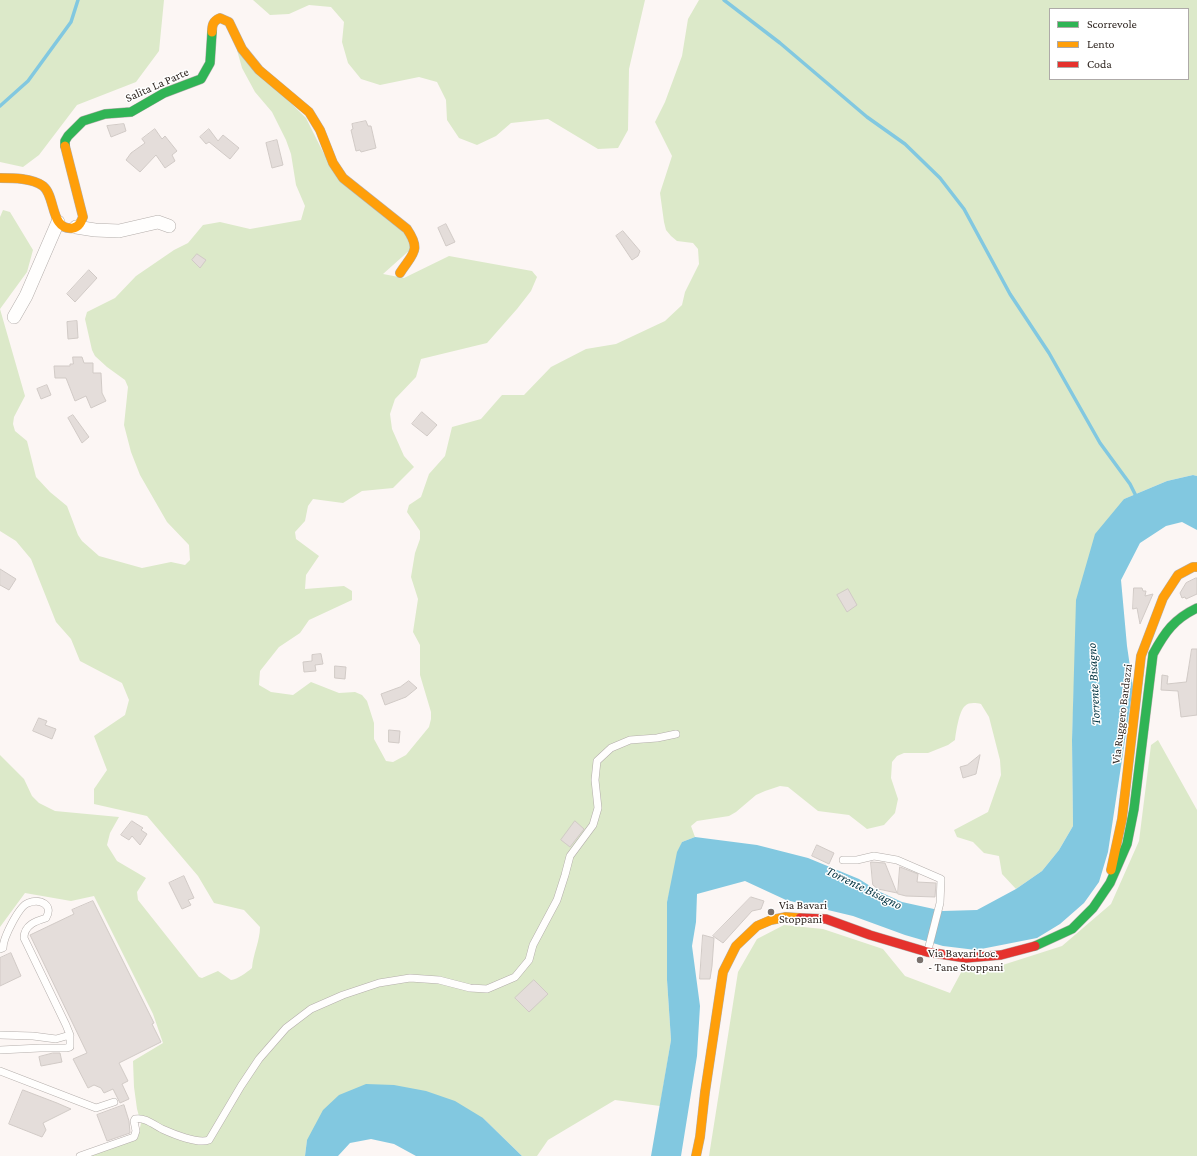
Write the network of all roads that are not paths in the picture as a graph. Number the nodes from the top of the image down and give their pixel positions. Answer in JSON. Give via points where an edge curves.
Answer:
{"nodes":[{"id":1,"x":0,"y":178,"type":"edge"},
{"id":2,"x":58,"y":222,"type":"junction"},
{"id":3,"x":168,"y":226,"type":"dead end"},
{"id":4,"x":76,"y":227,"type":"junction"},
{"id":5,"x":400,"y":273,"type":"dead end"},
{"id":6,"x":14,"y":317,"type":"dead end"},
{"id":7,"x":1197,"y":567,"type":"edge"},
{"id":8,"x":1197,"y":608,"type":"edge"},
{"id":9,"x":676,"y":734,"type":"dead end"},
{"id":10,"x":842,"y":860,"type":"dead end"},
{"id":11,"x":1110,"y":883,"type":"junction"},
{"id":12,"x":928,"y":947,"type":"junction"},
{"id":13,"x":0,"y":949,"type":"edge"},
{"id":14,"x":0,"y":1035,"type":"edge"},
{"id":15,"x":70,"y":1035,"type":"junction"},
{"id":16,"x":0,"y":1050,"type":"edge"},
{"id":17,"x":0,"y":1071,"type":"edge"},
{"id":18,"x":114,"y":1102,"type":"dead end"},
{"id":19,"x":80,"y":1156,"type":"edge"},
{"id":20,"x":696,"y":1156,"type":"edge"}],
"edges":[{"from":1,"to":2,"type":"street","via":[[21,179],[45,187]]},
{"from":2,"to":4,"type":"street","via":[[64,227]]},
{"from":2,"to":6,"type":"street","via":[[26,296]]},
{"from":3,"to":4,"type":"street","via":[[158,222],[119,231]]},
{"from":4,"to":5,"type":"street","name":"Salita La Parte","via":[[83,217],[65,149],[68,136],[83,121],[105,114],[131,112],[164,93],[201,79],[210,63],[212,25],[216,20],[224,18],[242,49],[259,70],[309,112],[320,130],[333,163],[343,178],[407,229],[414,238],[414,252]]},
{"from":7,"to":11,"type":"street","name":"Via Ruggero Bardazzi","via":[[1178,575],[1163,598],[1141,656],[1122,819],[1112,856]]},
{"from":8,"to":11,"type":"street","via":[[1176,621],[1163,634],[1153,654],[1127,844]]},
{"from":9,"to":19,"type":"lane","via":[[630,740],[611,748],[598,761],[595,780],[598,808],[593,825],[570,856],[557,900],[532,945],[529,960],[515,977],[487,989],[470,988],[439,980],[410,978],[379,983],[343,995],[311,1009],[286,1028],[259,1060],[208,1140],[196,1141],[138,1118],[134,1121],[134,1137]]},
{"from":10,"to":12,"type":"lane","via":[[874,856],[898,860],[941,879],[940,903]]},
{"from":11,"to":12,"type":"street","via":[[1092,908],[1072,929],[1040,945],[1001,955],[966,958]]},
{"from":12,"to":20,"type":"street","via":[[870,935],[826,918],[786,917],[756,926],[736,946],[724,972]]},
{"from":13,"to":15,"type":"lane","via":[[3,948],[3,943],[22,906],[35,901],[46,904],[49,914],[26,928],[24,938]]},
{"from":14,"to":15,"type":"lane","via":[[56,1039]]},
{"from":15,"to":16,"type":"lane","via":[[70,1047],[66,1048]]},
{"from":17,"to":18,"type":"lane","via":[[96,1108]]}]}
